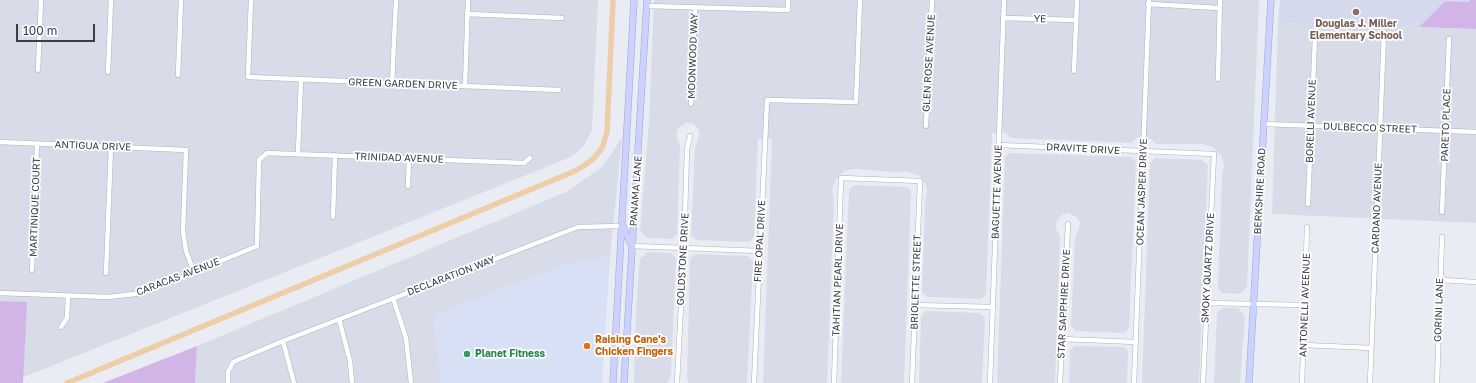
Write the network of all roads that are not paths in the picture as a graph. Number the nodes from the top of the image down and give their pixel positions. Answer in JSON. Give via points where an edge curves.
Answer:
{"nodes":[{"id":1,"x":41,"y":0,"type":"edge"},
{"id":2,"x":111,"y":0,"type":"edge"},
{"id":3,"x":181,"y":0,"type":"edge"},
{"id":4,"x":251,"y":0,"type":"edge"},
{"id":5,"x":396,"y":0,"type":"edge"},
{"id":6,"x":468,"y":0,"type":"edge"},
{"id":7,"x":634,"y":0,"type":"edge"},
{"id":8,"x":641,"y":0,"type":"edge"},
{"id":9,"x":788,"y":0,"type":"edge"},
{"id":10,"x":860,"y":0,"type":"edge"},
{"id":11,"x":932,"y":0,"type":"edge"},
{"id":12,"x":1004,"y":0,"type":"edge"},
{"id":13,"x":1077,"y":0,"type":"edge"},
{"id":14,"x":1220,"y":0,"type":"edge"},
{"id":15,"x":1271,"y":0,"type":"edge"},
{"id":16,"x":1149,"y":2,"type":"edge"},
{"id":17,"x":647,"y":3,"type":"edge"},
{"id":18,"x":695,"y":8,"type":"junction"},
{"id":19,"x":1219,"y":8,"type":"junction"},
{"id":20,"x":468,"y":14,"type":"junction"},
{"id":21,"x":562,"y":18,"type":"dead end"},
{"id":22,"x":1003,"y":18,"type":"junction"},
{"id":23,"x":1076,"y":20,"type":"junction"},
{"id":24,"x":1384,"y":32,"type":"dead end"},
{"id":25,"x":1315,"y":37,"type":"dead end"},
{"id":26,"x":1449,"y":39,"type":"dead end"},
{"id":27,"x":38,"y":70,"type":"dead end"},
{"id":28,"x":1074,"y":70,"type":"dead end"},
{"id":29,"x":108,"y":72,"type":"dead end"},
{"id":30,"x":178,"y":75,"type":"dead end"},
{"id":31,"x":1218,"y":79,"type":"dead end"},
{"id":32,"x":301,"y":80,"type":"junction"},
{"id":33,"x":392,"y":83,"type":"junction"},
{"id":34,"x":464,"y":86,"type":"junction"},
{"id":35,"x":559,"y":90,"type":"dead end"},
{"id":36,"x":691,"y":104,"type":"dead end"},
{"id":37,"x":1264,"y":124,"type":"junction"},
{"id":38,"x":926,"y":126,"type":"dead end"},
{"id":39,"x":1311,"y":126,"type":"junction"},
{"id":40,"x":1380,"y":129,"type":"junction"},
{"id":41,"x":1445,"y":131,"type":"junction"},
{"id":42,"x":1476,"y":132,"type":"edge"},
{"id":43,"x":690,"y":136,"type":"dead end"},
{"id":44,"x":0,"y":142,"type":"edge"},
{"id":45,"x":37,"y":144,"type":"junction"},
{"id":46,"x":999,"y":145,"type":"junction"},
{"id":47,"x":111,"y":146,"type":"junction"},
{"id":48,"x":1143,"y":152,"type":"junction"},
{"id":49,"x":298,"y":153,"type":"junction"},
{"id":50,"x":1214,"y":154,"type":"joint"},
{"id":51,"x":335,"y":155,"type":"junction"},
{"id":52,"x":409,"y":158,"type":"junction"},
{"id":53,"x":530,"y":158,"type":"dead end"},
{"id":54,"x":842,"y":178,"type":"joint"},
{"id":55,"x":408,"y":186,"type":"dead end"},
{"id":56,"x":1308,"y":204,"type":"dead end"},
{"id":57,"x":1442,"y":212,"type":"dead end"},
{"id":58,"x":333,"y":217,"type":"dead end"},
{"id":59,"x":1068,"y":224,"type":"dead end"},
{"id":60,"x":622,"y":226,"type":"junction"},
{"id":61,"x":1307,"y":227,"type":"dead end"},
{"id":62,"x":1442,"y":238,"type":"dead end"},
{"id":63,"x":257,"y":246,"type":"joint"},
{"id":64,"x":632,"y":246,"type":"junction"},
{"id":65,"x":684,"y":248,"type":"junction"},
{"id":66,"x":760,"y":251,"type":"junction"},
{"id":67,"x":32,"y":270,"type":"dead end"},
{"id":68,"x":194,"y":272,"type":"junction"},
{"id":69,"x":106,"y":273,"type":"dead end"},
{"id":70,"x":1440,"y":280,"type":"junction"},
{"id":71,"x":1476,"y":282,"type":"edge"},
{"id":72,"x":0,"y":293,"type":"edge"},
{"id":73,"x":68,"y":296,"type":"junction"},
{"id":74,"x":393,"y":298,"type":"junction"},
{"id":75,"x":1207,"y":303,"type":"junction"},
{"id":76,"x":1253,"y":304,"type":"junction"},
{"id":77,"x":915,"y":305,"type":"junction"},
{"id":78,"x":1305,"y":305,"type":"junction"},
{"id":79,"x":992,"y":307,"type":"junction"},
{"id":80,"x":339,"y":319,"type":"junction"},
{"id":81,"x":61,"y":327,"type":"dead end"},
{"id":82,"x":1062,"y":339,"type":"junction"},
{"id":83,"x":283,"y":341,"type":"junction"},
{"id":84,"x":1136,"y":342,"type":"junction"},
{"id":85,"x":1304,"y":345,"type":"junction"},
{"id":86,"x":1371,"y":348,"type":"junction"},
{"id":87,"x":228,"y":383,"type":"edge"},
{"id":88,"x":294,"y":383,"type":"edge"},
{"id":89,"x":352,"y":383,"type":"edge"},
{"id":90,"x":411,"y":383,"type":"edge"},
{"id":91,"x":613,"y":383,"type":"edge"},
{"id":92,"x":624,"y":383,"type":"edge"},
{"id":93,"x":677,"y":383,"type":"edge"},
{"id":94,"x":754,"y":383,"type":"edge"},
{"id":95,"x":834,"y":383,"type":"edge"},
{"id":96,"x":912,"y":383,"type":"edge"},
{"id":97,"x":990,"y":383,"type":"edge"},
{"id":98,"x":1060,"y":383,"type":"edge"},
{"id":99,"x":1134,"y":383,"type":"edge"},
{"id":100,"x":1202,"y":383,"type":"edge"},
{"id":101,"x":1250,"y":383,"type":"edge"},
{"id":102,"x":1302,"y":383,"type":"edge"},
{"id":103,"x":1370,"y":383,"type":"edge"},
{"id":104,"x":1437,"y":383,"type":"edge"}],
"edges":[{"from":1,"to":27,"type":"street"},
{"from":2,"to":29,"type":"street"},
{"from":3,"to":30,"type":"street"},
{"from":4,"to":32,"type":"street","name":"GREEN GARDEN DRIVE","via":[[248,77]]},
{"from":5,"to":33,"type":"street"},
{"from":6,"to":20,"type":"street"},
{"from":7,"to":60,"type":"main road","name":"PANAMA LANE"},
{"from":8,"to":17,"type":"main road"},
{"from":9,"to":18,"type":"street","via":[[788,10]]},
{"from":10,"to":66,"type":"street","name":"FIRE OPAL DRIVE","via":[[856,102],[767,100]]},
{"from":11,"to":38,"type":"street","name":"GLEN ROSE AVENUE"},
{"from":12,"to":22,"type":"street","name":"BAGUETTE AVENUE"},
{"from":13,"to":23,"type":"street"},
{"from":14,"to":19,"type":"street"},
{"from":15,"to":37,"type":"main road","name":"BERKSHIRE ROAD"},
{"from":16,"to":19,"type":"street"},
{"from":16,"to":48,"type":"street","name":"OCEAN JASPER DRIVE"},
{"from":17,"to":18,"type":"street"},
{"from":17,"to":64,"type":"main road","name":"PANAMA LANE"},
{"from":18,"to":36,"type":"street","name":"MOONWOOD WAY"},
{"from":19,"to":31,"type":"street"},
{"from":20,"to":21,"type":"street"},
{"from":20,"to":34,"type":"street"},
{"from":22,"to":23,"type":"street","name":"YE"},
{"from":22,"to":46,"type":"street","name":"BAGUETTE AVENUE"},
{"from":23,"to":28,"type":"street"},
{"from":24,"to":40,"type":"street","name":"CARDANO AVENUE"},
{"from":25,"to":39,"type":"street","name":"BORELLI AVENUE"},
{"from":26,"to":41,"type":"street","name":"PARETO PLACE"},
{"from":32,"to":33,"type":"street","name":"GREEN GARDEN DRIVE"},
{"from":32,"to":49,"type":"street"},
{"from":33,"to":34,"type":"street","name":"GREEN GARDEN DRIVE"},
{"from":34,"to":35,"type":"street","name":"GREEN GARDEN DRIVE"},
{"from":37,"to":39,"type":"street","name":"DULBECCO STREET"},
{"from":37,"to":76,"type":"main road","name":"BERKSHIRE ROAD"},
{"from":39,"to":40,"type":"street","name":"DULBECCO STREET"},
{"from":39,"to":56,"type":"street","name":"BORELLI AVENUE"},
{"from":40,"to":41,"type":"street","name":"DULBECCO STREET"},
{"from":40,"to":86,"type":"street","name":"CARDANO AVENUE"},
{"from":41,"to":42,"type":"street","name":"DULBECCO STREET"},
{"from":41,"to":57,"type":"street","name":"PARETO PLACE"},
{"from":43,"to":65,"type":"street","name":"GOLDSTONE DRIVE","via":[[687,149]]},
{"from":44,"to":45,"type":"street","name":"ANTIGUA DRIVE"},
{"from":45,"to":47,"type":"street","name":"ANTIGUA DRIVE"},
{"from":45,"to":67,"type":"street","name":"MARTINIQUE COURT"},
{"from":46,"to":48,"type":"street","name":"DRAVITE DRIVE"},
{"from":46,"to":79,"type":"street","name":"BAGUETTE AVENUE"},
{"from":47,"to":68,"type":"street","name":"ANTIGUA DRIVE","via":[[186,150],[183,231],[186,251]]},
{"from":47,"to":69,"type":"street"},
{"from":48,"to":50,"type":"street","name":"DRAVITE DRIVE"},
{"from":48,"to":84,"type":"street","name":"OCEAN JASPER DRIVE"},
{"from":49,"to":51,"type":"street","name":"TRINIDAD AVENUE"},
{"from":49,"to":63,"type":"street","name":"TRINIDAD AVENUE","via":[[267,153],[260,160]]},
{"from":50,"to":75,"type":"street","name":"SMOKY QUARTZ DRIVE"},
{"from":51,"to":52,"type":"street","name":"TRINIDAD AVENUE"},
{"from":51,"to":58,"type":"street"},
{"from":52,"to":53,"type":"street","name":"TRINIDAD AVENUE","via":[[524,163]]},
{"from":52,"to":55,"type":"street"},
{"from":54,"to":77,"type":"street","name":"BRIOLETTE STREET","via":[[920,181]]},
{"from":54,"to":95,"type":"street","name":"TAHITIAN PEARL DRIVE"},
{"from":59,"to":82,"type":"street","name":"STAR SAPPHIRE DRIVE"},
{"from":60,"to":64,"type":"main road"},
{"from":60,"to":74,"type":"street","name":"DECLARATION WAY","via":[[578,227]]},
{"from":60,"to":91,"type":"main road","name":"PANAMA LANE"},
{"from":61,"to":78,"type":"street","name":"ANTONELLI AVEENUE"},
{"from":62,"to":70,"type":"street","name":"GORINI LANE"},
{"from":63,"to":68,"type":"street","name":"CARACAS AVENUE"},
{"from":64,"to":65,"type":"street"},
{"from":64,"to":92,"type":"main road","name":"PANAMA LANE"},
{"from":65,"to":66,"type":"street"},
{"from":65,"to":93,"type":"street","name":"GOLDSTONE DRIVE"},
{"from":66,"to":94,"type":"street","name":"FIRE OPAL DRIVE"},
{"from":68,"to":73,"type":"street","name":"CARACAS AVENUE","via":[[135,294],[108,297]]},
{"from":70,"to":71,"type":"street"},
{"from":70,"to":104,"type":"street","name":"GORINI LANE"},
{"from":72,"to":73,"type":"street","name":"CARACAS AVENUE"},
{"from":73,"to":81,"type":"street","via":[[67,318]]},
{"from":74,"to":80,"type":"street","name":"DECLARATION WAY"},
{"from":74,"to":90,"type":"street","via":[[406,338]]},
{"from":75,"to":76,"type":"street"},
{"from":75,"to":100,"type":"street","name":"SMOKY QUARTZ DRIVE"},
{"from":76,"to":78,"type":"street"},
{"from":76,"to":101,"type":"main road","name":"BERKSHIRE ROAD"},
{"from":77,"to":79,"type":"street"},
{"from":77,"to":96,"type":"street","name":"BRIOLETTE STREET"},
{"from":78,"to":85,"type":"street","name":"ANTONELLI AVEENUE"},
{"from":79,"to":97,"type":"street","name":"BAGUETTE AVENUE"},
{"from":80,"to":83,"type":"street","name":"DECLARATION WAY"},
{"from":80,"to":89,"type":"street","via":[[350,361]]},
{"from":82,"to":84,"type":"street"},
{"from":82,"to":98,"type":"street","name":"STAR SAPPHIRE DRIVE"},
{"from":83,"to":87,"type":"street","name":"DECLARATION WAY","via":[[234,362],[228,372]]},
{"from":83,"to":88,"type":"street"},
{"from":84,"to":99,"type":"street","name":"OCEAN JASPER DRIVE"},
{"from":85,"to":86,"type":"street"},
{"from":85,"to":102,"type":"street","name":"ANTONELLI AVEENUE"},
{"from":86,"to":103,"type":"street","name":"CARDANO AVENUE"}]}
